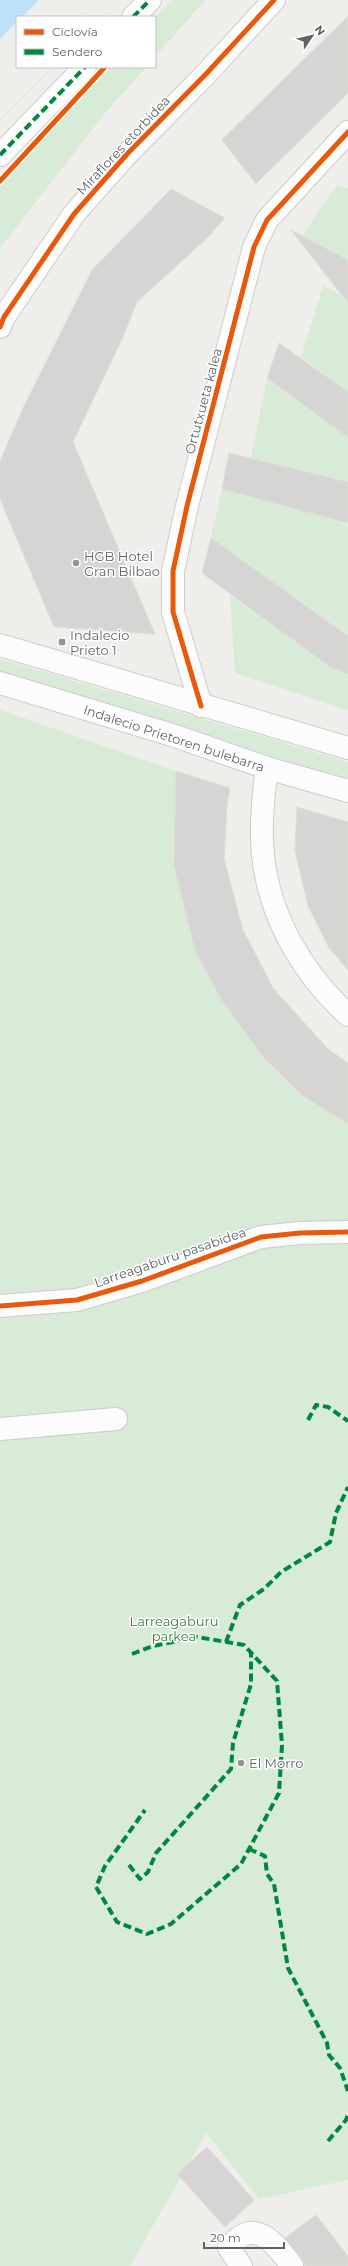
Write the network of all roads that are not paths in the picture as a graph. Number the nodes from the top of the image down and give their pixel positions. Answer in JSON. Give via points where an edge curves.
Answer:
{"nodes":[{"id":1,"x":150,"y":0,"type":"edge"},
{"id":2,"x":274,"y":0,"type":"edge"},
{"id":3,"x":134,"y":16,"type":"edge"},
{"id":4,"x":84,"y":68,"type":"edge"},
{"id":5,"x":348,"y":132,"type":"edge"},
{"id":6,"x":0,"y":155,"type":"edge"},
{"id":7,"x":1,"y":321,"type":"edge"},
{"id":8,"x":0,"y":645,"type":"edge"},
{"id":9,"x":0,"y":683,"type":"edge"},
{"id":10,"x":201,"y":706,"type":"junction"},
{"id":11,"x":348,"y":748,"type":"edge"},
{"id":12,"x":266,"y":768,"type":"junction"},
{"id":13,"x":348,"y":791,"type":"edge"},
{"id":14,"x":348,"y":1015,"type":"edge"},
{"id":15,"x":348,"y":1232,"type":"edge"},
{"id":16,"x":0,"y":1306,"type":"edge"},
{"id":17,"x":116,"y":1419,"type":"dead end"},
{"id":18,"x":0,"y":1429,"type":"edge"},
{"id":19,"x":241,"y":2266,"type":"edge"},
{"id":20,"x":292,"y":2266,"type":"edge"}],
"edges":[{"from":1,"to":3,"type":"street"},
{"from":2,"to":7,"type":"street","name":"Miraflores etorbidea","via":[[128,153],[74,214]]},
{"from":4,"to":6,"type":"street"},
{"from":5,"to":10,"type":"street","name":"Ortutxueta kalea","via":[[267,220],[254,247],[187,506],[173,571],[173,612]]},
{"from":8,"to":10,"type":"street"},
{"from":9,"to":12,"type":"street","name":"Indalecio Prietoren bulebarra","via":[[172,735]]},
{"from":10,"to":11,"type":"street"},
{"from":12,"to":13,"type":"street","name":"Indalecio Prietoren bulebarra"},
{"from":12,"to":14,"type":"street","via":[[263,850],[274,907],[300,960],[325,994]]},
{"from":15,"to":16,"type":"street","name":"Larreagaburu pasabidea","via":[[261,1237],[142,1281],[77,1300]]},
{"from":17,"to":18,"type":"street"},
{"from":19,"to":20,"type":"street","via":[[229,2248],[247,2233],[256,2232],[267,2236]]}]}
